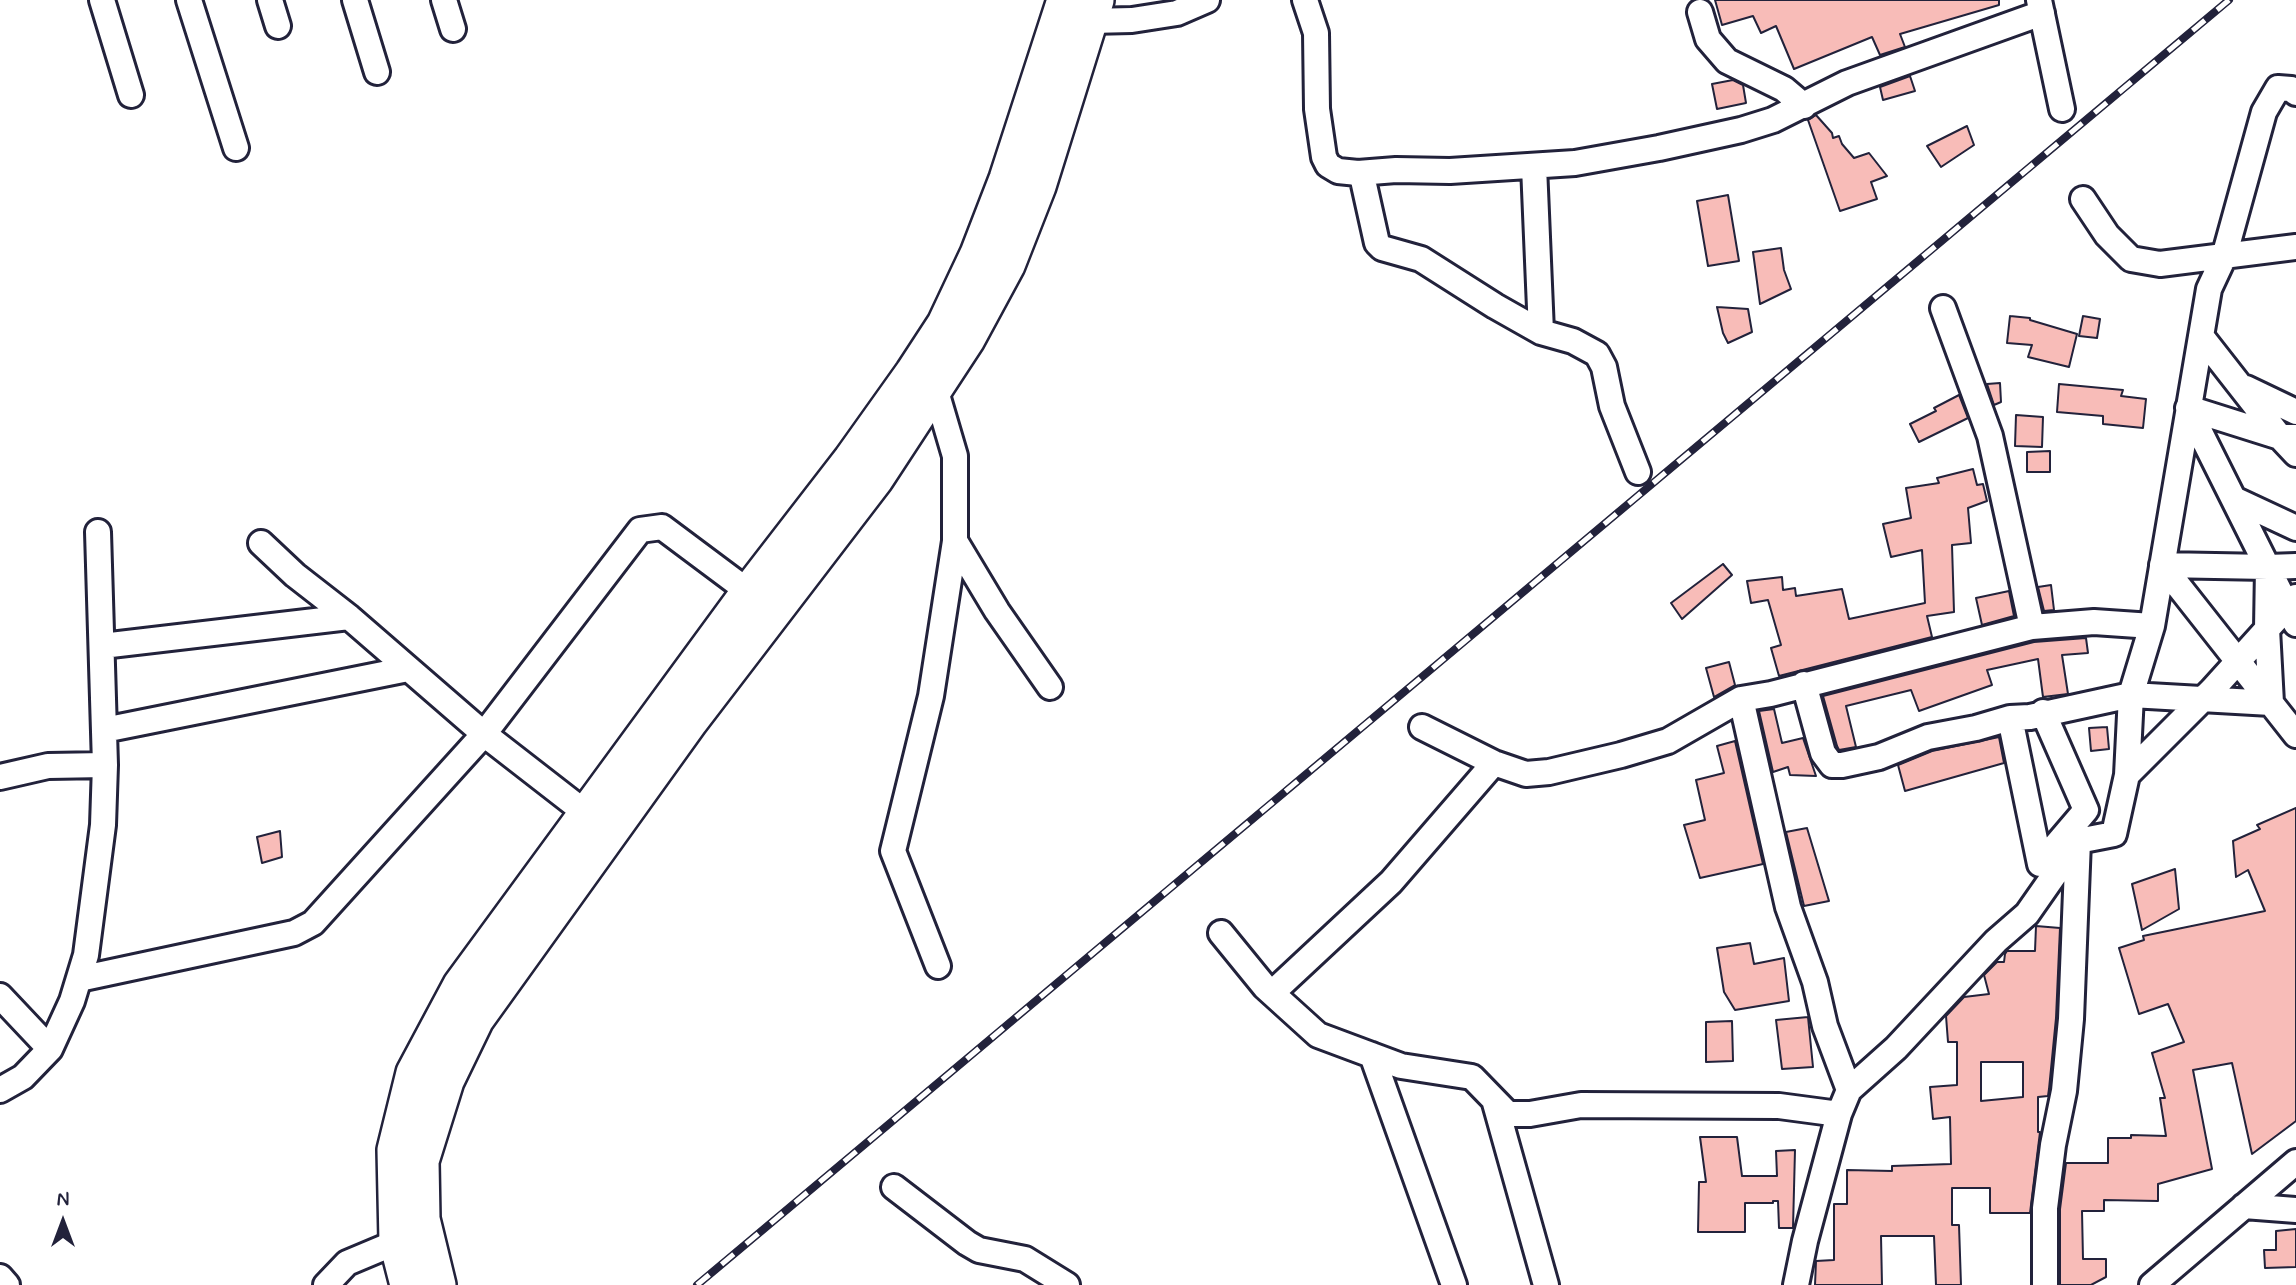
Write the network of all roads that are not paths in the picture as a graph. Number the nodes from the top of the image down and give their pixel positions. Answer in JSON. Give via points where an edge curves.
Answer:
{"nodes":[{"id":1,"x":102,"y":0,"type":"edge"},
{"id":2,"x":189,"y":0,"type":"edge"},
{"id":3,"x":270,"y":0,"type":"edge"},
{"id":4,"x":355,"y":0,"type":"edge"},
{"id":5,"x":444,"y":0,"type":"edge"},
{"id":6,"x":1207,"y":0,"type":"edge"},
{"id":7,"x":1305,"y":0,"type":"edge"},
{"id":8,"x":2041,"y":6,"type":"edge"},
{"id":9,"x":1084,"y":7,"type":"edge"},
{"id":10,"x":1700,"y":12,"type":"dead end"},
{"id":11,"x":278,"y":26,"type":"dead end"},
{"id":12,"x":453,"y":29,"type":"dead end"},
{"id":13,"x":377,"y":72,"type":"dead end"},
{"id":14,"x":2296,"y":93,"type":"edge"},
{"id":15,"x":131,"y":94,"type":"dead end"},
{"id":16,"x":1804,"y":106,"type":"junction"},
{"id":17,"x":2062,"y":109,"type":"dead end"},
{"id":18,"x":236,"y":148,"type":"dead end"},
{"id":19,"x":1534,"y":166,"type":"junction"},
{"id":20,"x":1358,"y":173,"type":"junction"},
{"id":21,"x":2082,"y":199,"type":"dead end"},
{"id":22,"x":2296,"y":247,"type":"edge"},
{"id":23,"x":2224,"y":257,"type":"junction"},
{"id":24,"x":1942,"y":308,"type":"dead end"},
{"id":25,"x":1541,"y":332,"type":"junction"},
{"id":26,"x":2201,"y":336,"type":"junction"},
{"id":27,"x":2239,"y":385,"type":"junction"},
{"id":28,"x":935,"y":388,"type":"junction"},
{"id":29,"x":2188,"y":408,"type":"junction"},
{"id":30,"x":2296,"y":412,"type":"edge"},
{"id":31,"x":2291,"y":443,"type":"edge"},
{"id":32,"x":1638,"y":472,"type":"dead end"},
{"id":33,"x":2234,"y":499,"type":"junction"},
{"id":34,"x":2296,"y":528,"type":"edge"},
{"id":35,"x":98,"y":532,"type":"dead end"},
{"id":36,"x":955,"y":541,"type":"junction"},
{"id":37,"x":261,"y":543,"type":"dead end"},
{"id":38,"x":2162,"y":565,"type":"junction"},
{"id":39,"x":2296,"y":566,"type":"edge"},
{"id":40,"x":2268,"y":568,"type":"junction"},
{"id":41,"x":749,"y":592,"type":"junction"},
{"id":42,"x":2293,"y":610,"type":"edge"},
{"id":43,"x":349,"y":617,"type":"junction"},
{"id":44,"x":2152,"y":626,"type":"junction"},
{"id":45,"x":2032,"y":627,"type":"junction"},
{"id":46,"x":2267,"y":629,"type":"junction"},
{"id":47,"x":102,"y":646,"type":"junction"},
{"id":48,"x":2238,"y":661,"type":"junction"},
{"id":49,"x":408,"y":669,"type":"junction"},
{"id":50,"x":1804,"y":684,"type":"junction"},
{"id":51,"x":1050,"y":687,"type":"dead end"},
{"id":52,"x":2131,"y":695,"type":"junction"},
{"id":53,"x":1741,"y":699,"type":"junction"},
{"id":54,"x":2202,"y":700,"type":"junction"},
{"id":55,"x":2271,"y":703,"type":"junction"},
{"id":56,"x":2043,"y":712,"type":"junction"},
{"id":57,"x":2010,"y":718,"type":"junction"},
{"id":58,"x":1422,"y":727,"type":"dead end"},
{"id":59,"x":104,"y":730,"type":"junction"},
{"id":60,"x":484,"y":734,"type":"junction"},
{"id":61,"x":2296,"y":735,"type":"edge"},
{"id":62,"x":1494,"y":763,"type":"junction"},
{"id":63,"x":104,"y":765,"type":"junction"},
{"id":64,"x":2127,"y":775,"type":"junction"},
{"id":65,"x":0,"y":777,"type":"edge"},
{"id":66,"x":587,"y":814,"type":"junction"},
{"id":67,"x":2078,"y":841,"type":"junction"},
{"id":68,"x":1221,"y":933,"type":"dead end"},
{"id":69,"x":938,"y":966,"type":"dead end"},
{"id":70,"x":79,"y":979,"type":"junction"},
{"id":71,"x":1272,"y":993,"type":"junction"},
{"id":72,"x":0,"y":996,"type":"edge"},
{"id":73,"x":50,"y":1049,"type":"junction"},
{"id":74,"x":1373,"y":1055,"type":"junction"},
{"id":75,"x":0,"y":1090,"type":"edge"},
{"id":76,"x":1849,"y":1090,"type":"junction"},
{"id":77,"x":1495,"y":1103,"type":"junction"},
{"id":78,"x":1839,"y":1114,"type":"junction"},
{"id":79,"x":2296,"y":1161,"type":"edge"},
{"id":80,"x":894,"y":1186,"type":"dead end"},
{"id":81,"x":2244,"y":1206,"type":"junction"},
{"id":82,"x":2296,"y":1210,"type":"edge"},
{"id":83,"x":397,"y":1242,"type":"junction"},
{"id":84,"x":0,"y":1277,"type":"edge"},
{"id":85,"x":6,"y":1285,"type":"edge"},
{"id":86,"x":326,"y":1285,"type":"edge"},
{"id":87,"x":408,"y":1285,"type":"edge"},
{"id":88,"x":438,"y":1285,"type":"edge"},
{"id":89,"x":1067,"y":1285,"type":"edge"},
{"id":90,"x":1454,"y":1285,"type":"edge"},
{"id":91,"x":1546,"y":1285,"type":"edge"},
{"id":92,"x":1796,"y":1285,"type":"edge"},
{"id":93,"x":2045,"y":1285,"type":"edge"},
{"id":94,"x":2152,"y":1285,"type":"edge"}],
"edges":[{"from":1,"to":15,"type":"street"},
{"from":2,"to":18,"type":"street"},
{"from":3,"to":11,"type":"street"},
{"from":4,"to":13,"type":"street"},
{"from":5,"to":12,"type":"street"},
{"from":6,"to":9,"type":"street","via":[[1177,13],[1132,20]]},
{"from":7,"to":20,"type":"street","via":[[1316,33],[1317,109],[1324,157],[1338,170]]},
{"from":8,"to":16,"type":"street","via":[[1847,83]]},
{"from":8,"to":17,"type":"street"},
{"from":9,"to":28,"type":"main road","via":[[1038,186],[1007,265]]},
{"from":9,"to":41,"type":"main road","via":[[945,324],[859,449]]},
{"from":10,"to":16,"type":"street","via":[[1708,39],[1727,61],[1784,89]]},
{"from":14,"to":23,"type":"street","via":[[2278,88],[2264,112]]},
{"from":16,"to":19,"type":"street","via":[[1773,120],[1683,143]]},
{"from":19,"to":20,"type":"street"},
{"from":19,"to":25,"type":"street"},
{"from":20,"to":25,"type":"street","via":[[1382,248],[1421,259]]},
{"from":21,"to":23,"type":"street","via":[[2107,235],[2131,258],[2160,264]]},
{"from":22,"to":23,"type":"street"},
{"from":23,"to":26,"type":"street","via":[[2209,289]]},
{"from":24,"to":45,"type":"street","via":[[1990,436]]},
{"from":25,"to":32,"type":"street","via":[[1597,354]]},
{"from":26,"to":27,"type":"street"},
{"from":26,"to":29,"type":"street"},
{"from":27,"to":30,"type":"street"},
{"from":27,"to":31,"type":"street"},
{"from":28,"to":36,"type":"street","via":[[955,456]]},
{"from":28,"to":88,"type":"main road","via":[[876,478],[690,721],[476,1019],[446,1081],[421,1161],[422,1219]]},
{"from":29,"to":31,"type":"street"},
{"from":29,"to":33,"type":"street"},
{"from":29,"to":38,"type":"street"},
{"from":33,"to":34,"type":"street"},
{"from":33,"to":40,"type":"street"},
{"from":35,"to":47,"type":"street"},
{"from":36,"to":51,"type":"street"},
{"from":36,"to":69,"type":"street","via":[[931,696],[893,851]]},
{"from":37,"to":43,"type":"street"},
{"from":38,"to":40,"type":"street"},
{"from":38,"to":44,"type":"street"},
{"from":38,"to":48,"type":"street"},
{"from":39,"to":40,"type":"street"},
{"from":40,"to":42,"type":"street"},
{"from":40,"to":46,"type":"street"},
{"from":41,"to":60,"type":"street","via":[[662,527],[640,530]]},
{"from":41,"to":66,"type":"main road"},
{"from":42,"to":46,"type":"street"},
{"from":43,"to":47,"type":"street"},
{"from":43,"to":49,"type":"street"},
{"from":44,"to":45,"type":"street","via":[[2094,622]]},
{"from":44,"to":52,"type":"street"},
{"from":45,"to":50,"type":"street"},
{"from":46,"to":48,"type":"street"},
{"from":46,"to":55,"type":"street"},
{"from":47,"to":59,"type":"street"},
{"from":48,"to":54,"type":"street"},
{"from":48,"to":55,"type":"street"},
{"from":49,"to":59,"type":"street"},
{"from":49,"to":60,"type":"street"},
{"from":50,"to":53,"type":"street"},
{"from":50,"to":57,"type":"street","via":[[1823,753],[1832,765],[1879,757],[1928,737]]},
{"from":52,"to":54,"type":"street"},
{"from":52,"to":56,"type":"street"},
{"from":52,"to":64,"type":"street"},
{"from":53,"to":62,"type":"street","via":[[1668,741],[1621,755],[1526,774]]},
{"from":53,"to":76,"type":"street","via":[[1787,907]]},
{"from":54,"to":55,"type":"street"},
{"from":54,"to":64,"type":"street"},
{"from":55,"to":61,"type":"street"},
{"from":56,"to":57,"type":"street"},
{"from":56,"to":57,"type":"street","via":[[2086,810],[2040,864]]},
{"from":58,"to":62,"type":"street"},
{"from":59,"to":63,"type":"street"},
{"from":60,"to":66,"type":"street"},
{"from":60,"to":70,"type":"street","via":[[313,923],[295,933]]},
{"from":62,"to":71,"type":"street","via":[[1391,882]]},
{"from":63,"to":65,"type":"street","via":[[48,766]]},
{"from":63,"to":70,"type":"street","via":[[103,825]]},
{"from":64,"to":67,"type":"street","via":[[2114,834]]},
{"from":66,"to":83,"type":"main road","via":[[461,985],[414,1073],[395,1150]]},
{"from":67,"to":76,"type":"street","via":[[2026,914]]},
{"from":67,"to":93,"type":"street","via":[[2071,1019],[2045,1208]]},
{"from":68,"to":71,"type":"street"},
{"from":70,"to":73,"type":"street"},
{"from":71,"to":74,"type":"street","via":[[1318,1035]]},
{"from":72,"to":73,"type":"street"},
{"from":73,"to":75,"type":"street","via":[[23,1077]]},
{"from":74,"to":77,"type":"street","via":[[1401,1066],[1472,1077]]},
{"from":74,"to":90,"type":"street"},
{"from":76,"to":78,"type":"street"},
{"from":77,"to":78,"type":"street","via":[[1508,1114],[1581,1105],[1779,1106]]},
{"from":77,"to":91,"type":"street"},
{"from":78,"to":92,"type":"street"},
{"from":79,"to":81,"type":"street"},
{"from":80,"to":89,"type":"street","via":[[979,1250],[1025,1259]]},
{"from":81,"to":82,"type":"street"},
{"from":81,"to":94,"type":"street"},
{"from":83,"to":86,"type":"street","via":[[347,1263]]},
{"from":83,"to":87,"type":"main road"},
{"from":84,"to":85,"type":"street"}]}
